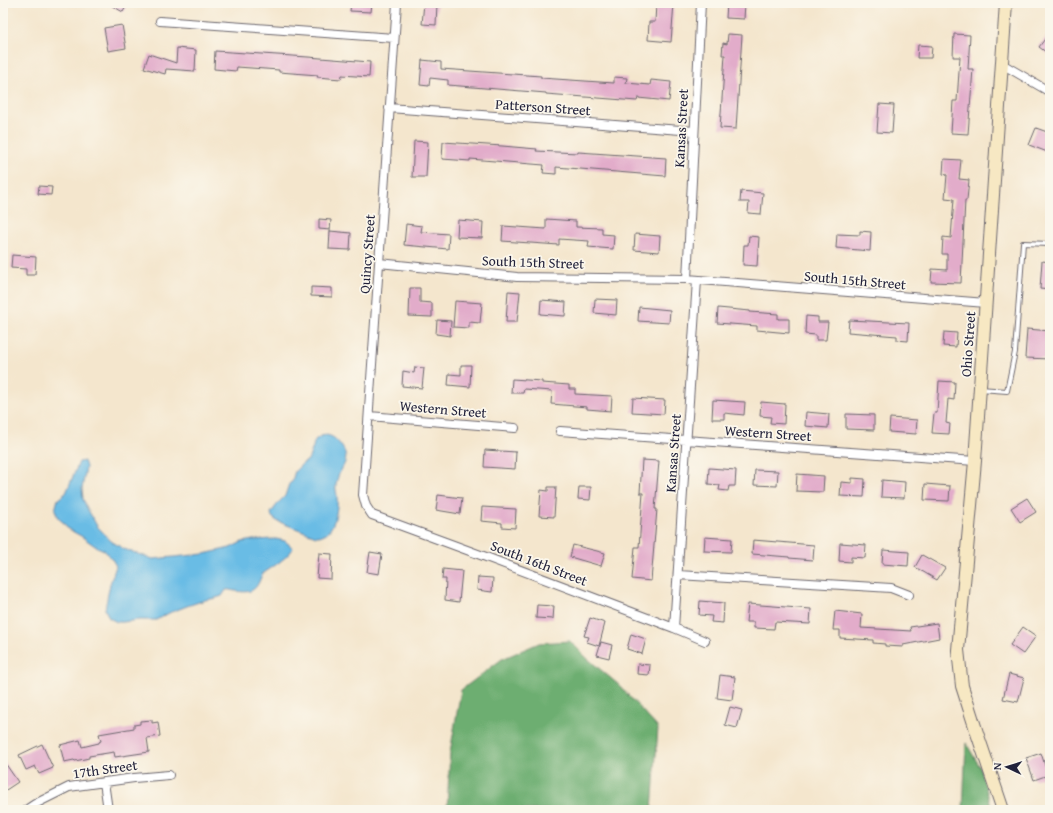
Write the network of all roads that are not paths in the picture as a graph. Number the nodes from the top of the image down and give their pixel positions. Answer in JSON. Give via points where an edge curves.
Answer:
{"nodes":[{"id":1,"x":397,"y":3,"type":"edge"},
{"id":2,"x":701,"y":3,"type":"edge"},
{"id":3,"x":1006,"y":3,"type":"edge"},
{"id":4,"x":160,"y":21,"type":"dead end"},
{"id":5,"x":394,"y":38,"type":"junction"},
{"id":6,"x":1002,"y":64,"type":"junction"},
{"id":7,"x":1050,"y":92,"type":"edge"},
{"id":8,"x":389,"y":108,"type":"junction"},
{"id":9,"x":694,"y":131,"type":"junction"},
{"id":10,"x":1050,"y":244,"type":"edge"},
{"id":11,"x":379,"y":264,"type":"junction"},
{"id":12,"x":687,"y":279,"type":"junction"},
{"id":13,"x":697,"y":280,"type":"junction"},
{"id":14,"x":986,"y":304,"type":"junction"},
{"id":15,"x":980,"y":389,"type":"junction"},
{"id":16,"x":369,"y":416,"type":"junction"},
{"id":17,"x":516,"y":428,"type":"dead end"},
{"id":18,"x":560,"y":431,"type":"dead end"},
{"id":19,"x":687,"y":441,"type":"junction"},
{"id":20,"x":975,"y":462,"type":"junction"},
{"id":21,"x":366,"y":506,"type":"joint"},
{"id":22,"x":678,"y":575,"type":"junction"},
{"id":23,"x":909,"y":595,"type":"dead end"},
{"id":24,"x":674,"y":628,"type":"junction"},
{"id":25,"x":705,"y":641,"type":"dead end"},
{"id":26,"x":169,"y":775,"type":"dead end"},
{"id":27,"x":104,"y":782,"type":"junction"},
{"id":28,"x":26,"y":810,"type":"edge"},
{"id":29,"x":108,"y":810,"type":"edge"},
{"id":30,"x":1003,"y":810,"type":"edge"}],
"edges":[{"from":1,"to":5,"type":"street","name":"Quincy Street"},
{"from":2,"to":9,"type":"street","name":"Kansas Street"},
{"from":3,"to":6,"type":"street","name":"Ohio Street"},
{"from":4,"to":5,"type":"street"},
{"from":5,"to":8,"type":"street","name":"Quincy Street"},
{"from":6,"to":7,"type":"street"},
{"from":6,"to":14,"type":"street","name":"Ohio Street"},
{"from":8,"to":9,"type":"street","name":"Patterson Street"},
{"from":8,"to":11,"type":"street","name":"Quincy Street"},
{"from":9,"to":12,"type":"street","name":"Kansas Street"},
{"from":10,"to":15,"type":"lane","via":[[1023,243],[1015,352],[1007,391]]},
{"from":11,"to":12,"type":"street","name":"South 15th Street","via":[[517,277]]},
{"from":11,"to":16,"type":"street","name":"Quincy Street"},
{"from":12,"to":13,"type":"street","name":"South 15th Street"},
{"from":13,"to":14,"type":"street","name":"South 15th Street"},
{"from":13,"to":19,"type":"street","name":"Kansas Street"},
{"from":14,"to":15,"type":"street","name":"Ohio Street"},
{"from":15,"to":20,"type":"street","name":"Ohio Street"},
{"from":16,"to":17,"type":"street","name":"Western Street"},
{"from":16,"to":21,"type":"street","name":"Quincy Street","via":[[363,495]]},
{"from":18,"to":19,"type":"street","name":"Western Street"},
{"from":19,"to":20,"type":"street","name":"Western Street"},
{"from":19,"to":22,"type":"street","name":"Kansas Street"},
{"from":20,"to":30,"type":"street","name":"Ohio Street","via":[[958,650],[962,686]]},
{"from":21,"to":24,"type":"street","name":"South 16th Street","via":[[372,515]]},
{"from":22,"to":23,"type":"street","via":[[891,588]]},
{"from":22,"to":24,"type":"street","name":"Kansas Street"},
{"from":24,"to":25,"type":"street","name":"South 16th Street"},
{"from":26,"to":27,"type":"street","name":"17th Street"},
{"from":27,"to":28,"type":"street","name":"17th Street","via":[[69,787]]},
{"from":27,"to":29,"type":"street"}]}
